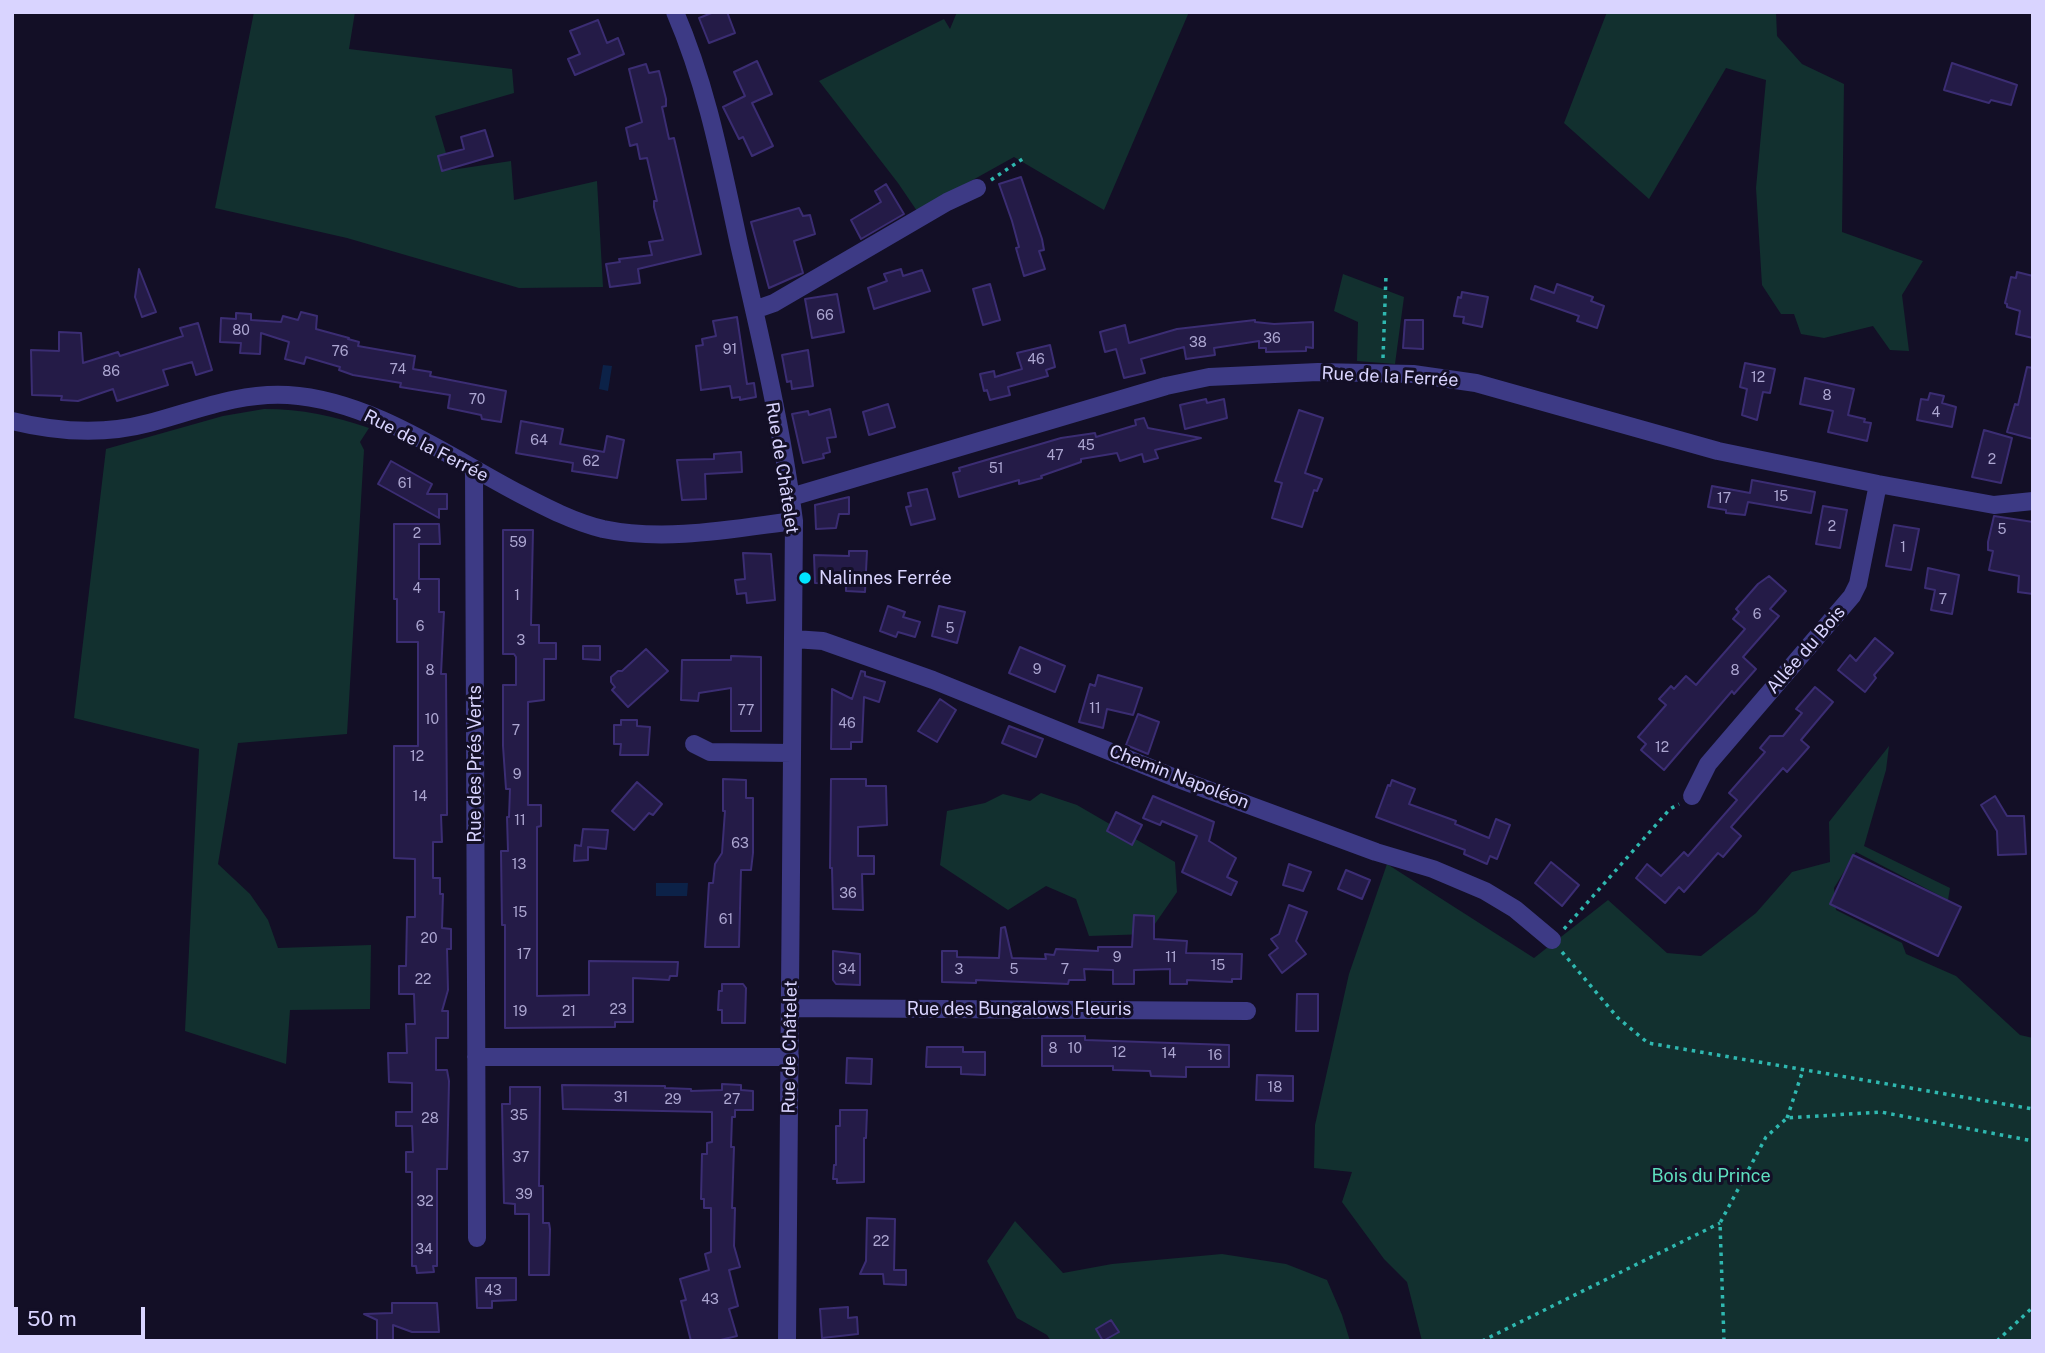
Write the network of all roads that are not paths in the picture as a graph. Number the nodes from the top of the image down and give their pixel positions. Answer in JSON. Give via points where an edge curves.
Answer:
{"nodes":[{"id":1,"x":675,"y":12,"type":"edge"},
{"id":2,"x":977,"y":188,"type":"road end"},
{"id":3,"x":754,"y":310,"type":"junction"},
{"id":4,"x":12,"y":421,"type":"edge"},
{"id":5,"x":474,"y":470,"type":"junction"},
{"id":6,"x":1878,"y":484,"type":"junction"},
{"id":7,"x":791,"y":497,"type":"junction"},
{"id":8,"x":2033,"y":501,"type":"edge"},
{"id":9,"x":793,"y":521,"type":"junction"},
{"id":10,"x":794,"y":639,"type":"junction"},
{"id":11,"x":694,"y":744,"type":"dead end"},
{"id":12,"x":792,"y":754,"type":"junction"},
{"id":13,"x":1692,"y":796,"type":"road end"},
{"id":14,"x":1552,"y":940,"type":"road end"},
{"id":15,"x":790,"y":1008,"type":"junction"},
{"id":16,"x":1247,"y":1011,"type":"dead end"},
{"id":17,"x":476,"y":1057,"type":"junction"},
{"id":18,"x":790,"y":1057,"type":"junction"},
{"id":19,"x":477,"y":1238,"type":"dead end"},
{"id":20,"x":787,"y":1341,"type":"edge"}],
"edges":[{"from":1,"to":3,"type":"street","name":"Rue de Châtelet","via":[[708,111]]},
{"from":2,"to":3,"type":"street"},
{"from":3,"to":7,"type":"street","name":"Rue de Châtelet"},
{"from":4,"to":5,"type":"street","name":"Rue de la Ferrée","via":[[74,431],[113,430],[247,396],[287,395],[322,399],[362,412]]},
{"from":5,"to":9,"type":"street","name":"Rue de la Ferrée","via":[[554,512],[625,532],[700,532]]},
{"from":5,"to":17,"type":"street","name":"Rue des Prés Verts"},
{"from":6,"to":7,"type":"street","name":"Rue de la Ferrée","via":[[1718,451],[1476,383],[1413,374],[1256,373],[1177,384]]},
{"from":6,"to":8,"type":"street","name":"Rue de la Ferrée","via":[[1994,505]]},
{"from":6,"to":13,"type":"street","name":"Allée du Bois","via":[[1852,596],[1708,764]]},
{"from":7,"to":9,"type":"street","name":"Rue de Châtelet"},
{"from":9,"to":10,"type":"street","name":"Rue de Châtelet"},
{"from":10,"to":12,"type":"street","name":"Rue de Châtelet"},
{"from":10,"to":14,"type":"street","name":"Chemin Napoléon","via":[[823,642],[933,680],[1173,777],[1433,869],[1485,891]]},
{"from":11,"to":12,"type":"street","via":[[710,752]]},
{"from":12,"to":15,"type":"street","name":"Rue de Châtelet"},
{"from":15,"to":16,"type":"street","name":"Rue des Bungalows Fleuris"},
{"from":15,"to":18,"type":"street","name":"Rue de Châtelet"},
{"from":17,"to":18,"type":"street"},
{"from":17,"to":19,"type":"street","name":"Rue des Prés Verts"},
{"from":18,"to":20,"type":"street","name":"Rue de Châtelet"}]}
